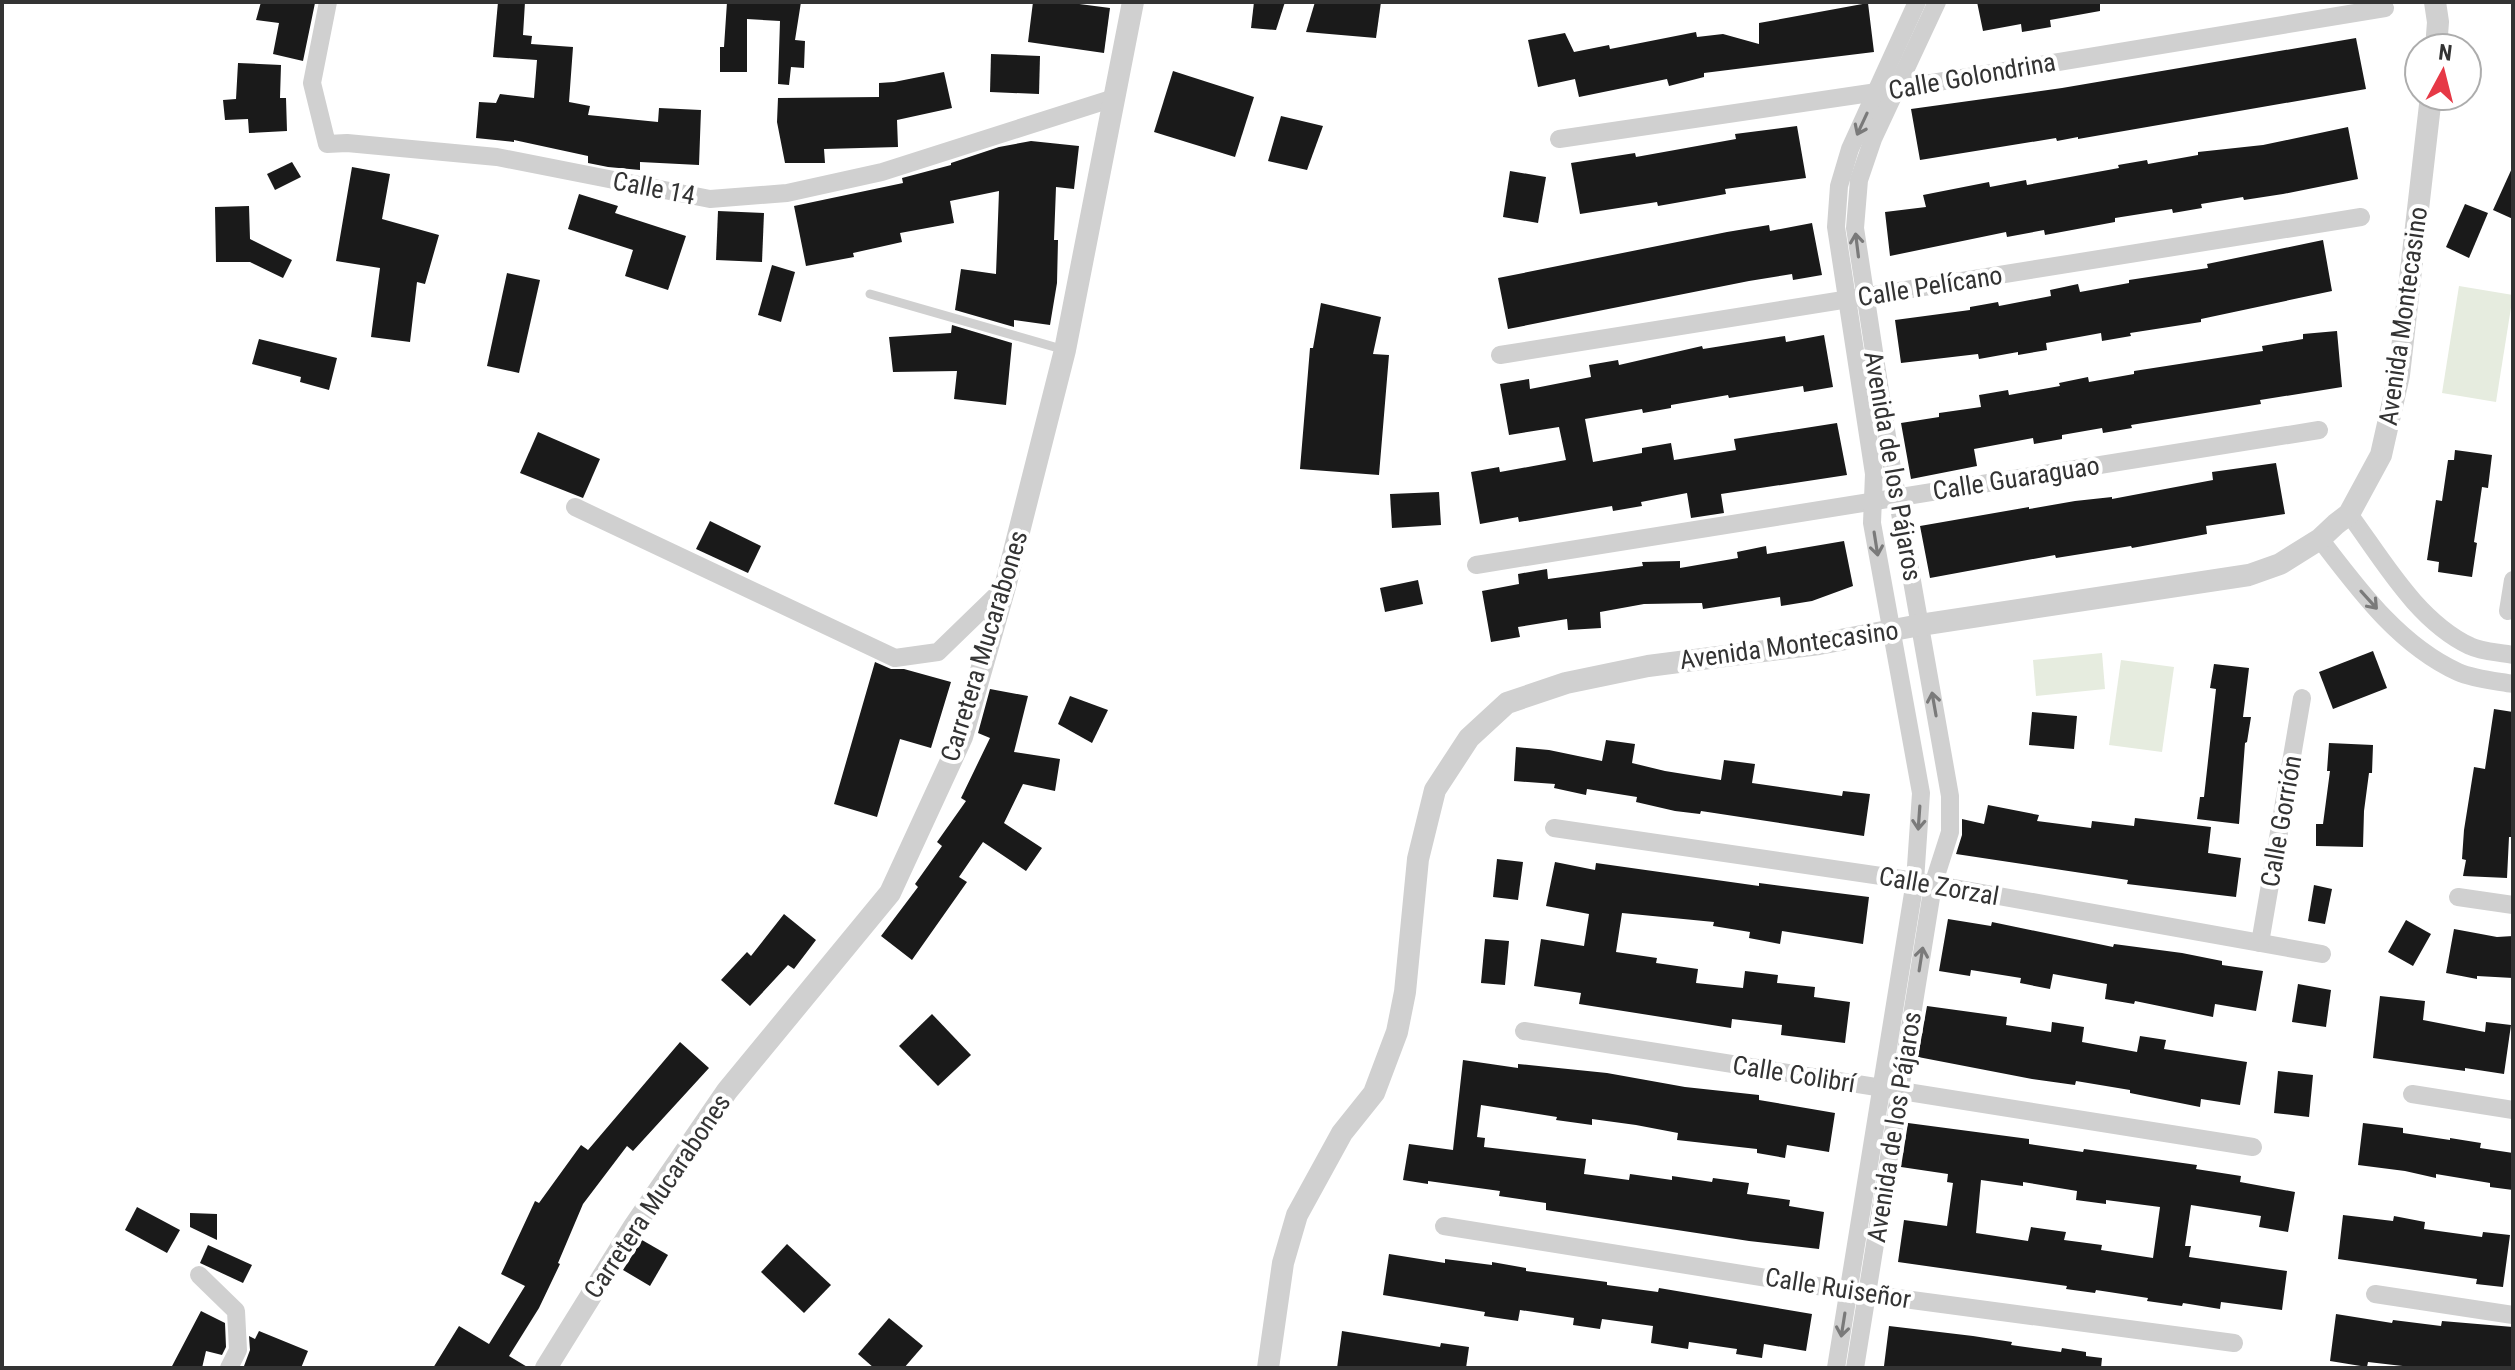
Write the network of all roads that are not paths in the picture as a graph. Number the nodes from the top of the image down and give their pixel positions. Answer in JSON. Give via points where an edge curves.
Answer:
{"nodes":[{"id":1,"x":328,"y":2,"type":"edge"},
{"id":2,"x":1133,"y":2,"type":"edge"},
{"id":3,"x":1917,"y":2,"type":"edge"},
{"id":4,"x":1937,"y":2,"type":"edge"},
{"id":5,"x":2435,"y":2,"type":"edge"},
{"id":6,"x":2385,"y":8,"type":"dead end"},
{"id":7,"x":2437,"y":32,"type":"edge"},
{"id":8,"x":1897,"y":88,"type":"junction"},
{"id":9,"x":1877,"y":92,"type":"junction"},
{"id":10,"x":1114,"y":98,"type":"junction"},
{"id":11,"x":2429,"y":112,"type":"edge"},
{"id":12,"x":1559,"y":139,"type":"dead end"},
{"id":13,"x":2361,"y":217,"type":"dead end"},
{"id":14,"x":870,"y":294,"type":"dead end"},
{"id":15,"x":1865,"y":296,"type":"junction"},
{"id":16,"x":1845,"y":300,"type":"junction"},
{"id":17,"x":1065,"y":350,"type":"junction"},
{"id":18,"x":1500,"y":355,"type":"dead end"},
{"id":19,"x":2319,"y":430,"type":"dead end"},
{"id":20,"x":1897,"y":497,"type":"junction"},
{"id":21,"x":1873,"y":501,"type":"junction"},
{"id":22,"x":575,"y":507,"type":"dead end"},
{"id":23,"x":2349,"y":514,"type":"junction"},
{"id":24,"x":2320,"y":539,"type":"junction"},
{"id":25,"x":1476,"y":565,"type":"dead end"},
{"id":26,"x":2513,"y":580,"type":"edge"},
{"id":27,"x":1005,"y":587,"type":"junction"},
{"id":28,"x":2508,"y":611,"type":"dead end"},
{"id":29,"x":1920,"y":625,"type":"junction"},
{"id":30,"x":1890,"y":631,"type":"junction"},
{"id":31,"x":2513,"y":655,"type":"edge"},
{"id":32,"x":2513,"y":684,"type":"edge"},
{"id":33,"x":2302,"y":698,"type":"dead end"},
{"id":34,"x":1554,"y":828,"type":"dead end"},
{"id":35,"x":1924,"y":883,"type":"junction"},
{"id":36,"x":2458,"y":897,"type":"dead end"},
{"id":37,"x":2513,"y":905,"type":"edge"},
{"id":38,"x":2260,"y":943,"type":"junction"},
{"id":39,"x":2322,"y":954,"type":"dead end"},
{"id":40,"x":1524,"y":1031,"type":"dead end"},
{"id":41,"x":1891,"y":1090,"type":"junction"},
{"id":42,"x":2412,"y":1094,"type":"dead end"},
{"id":43,"x":2513,"y":1110,"type":"edge"},
{"id":44,"x":2253,"y":1147,"type":"dead end"},
{"id":45,"x":1444,"y":1226,"type":"dead end"},
{"id":46,"x":199,"y":1275,"type":"dead end"},
{"id":47,"x":1858,"y":1292,"type":"junction"},
{"id":48,"x":2375,"y":1294,"type":"dead end"},
{"id":49,"x":2513,"y":1315,"type":"edge"},
{"id":50,"x":2234,"y":1343,"type":"dead end"},
{"id":51,"x":229,"y":1368,"type":"edge"},
{"id":52,"x":546,"y":1368,"type":"edge"},
{"id":53,"x":1268,"y":1368,"type":"edge"},
{"id":54,"x":1836,"y":1368,"type":"edge"},
{"id":55,"x":1855,"y":1368,"type":"edge"}],
"edges":[{"from":1,"to":10,"type":"street","name":"Calle 14","via":[[312,83],[327,144],[497,157],[710,199],[787,193],[882,172]]},
{"from":2,"to":10,"type":"street","name":"Carretera Mucarabones"},
{"from":3,"to":9,"type":"street","name":"Avenida de los Pájaros"},
{"from":4,"to":8,"type":"street","name":"Avenida de los Pájaros"},
{"from":5,"to":7,"type":"street"},
{"from":6,"to":8,"type":"street","name":"Calle Golondrina"},
{"from":8,"to":9,"type":"street","name":"Calle Golondrina"},
{"from":15,"to":8,"type":"street","name":"Avenida de los Pájaros","one_way":true,"via":[[1855,228],[1859,180]]},
{"from":9,"to":12,"type":"street","name":"Calle Golondrina"},
{"from":9,"to":16,"type":"street","name":"Avenida de los Pájaros","one_way":true,"via":[[1839,186],[1836,227]]},
{"from":10,"to":17,"type":"street","name":"Carretera Mucarabones"},
{"from":11,"to":23,"type":"street","name":"Avenida Montecasino","via":[[2399,375],[2381,455]]},
{"from":13,"to":15,"type":"street","name":"Calle Pelícano"},
{"from":14,"to":17,"type":"lane"},
{"from":15,"to":16,"type":"street","name":"Calle Pelícano"},
{"from":15,"to":20,"type":"street","name":"Avenida de los Pájaros"},
{"from":16,"to":18,"type":"street","name":"Calle Pelícano"},
{"from":16,"to":21,"type":"street","name":"Avenida de los Pájaros","via":[[1874,474]]},
{"from":17,"to":27,"type":"street","name":"Carretera Mucarabones"},
{"from":19,"to":20,"type":"street","name":"Calle Guaraguao"},
{"from":20,"to":21,"type":"street","name":"Calle Guaraguao"},
{"from":20,"to":29,"type":"street","name":"Avenida de los Pájaros"},
{"from":21,"to":25,"type":"street","name":"Calle Guaraguao"},
{"from":21,"to":30,"type":"street","name":"Avenida de los Pájaros","one_way":true},
{"from":22,"to":27,"type":"street","via":[[895,658],[938,652]]},
{"from":23,"to":24,"type":"street","name":"Avenida Montecasino"},
{"from":23,"to":31,"type":"street","via":[[2433,620],[2472,647]]},
{"from":24,"to":29,"type":"street","name":"Avenida Montecasino","via":[[2280,564],[2249,575]]},
{"from":24,"to":32,"type":"street","one_way":true,"via":[[2367,600],[2422,652],[2461,673]]},
{"from":26,"to":28,"type":"street"},
{"from":27,"to":52,"type":"street","name":"Carretera Mucarabones","via":[[962,737],[890,893],[727,1091]]},
{"from":29,"to":30,"type":"street","name":"Avenida Montecasino"},
{"from":35,"to":29,"type":"street","name":"Avenida de los Pájaros","one_way":true,"via":[[1950,832],[1950,796]]},
{"from":30,"to":35,"type":"street","name":"Avenida de los Pájaros","one_way":true,"via":[[1921,793]]},
{"from":30,"to":53,"type":"street","name":"Avenida Montecasino","via":[[1566,683],[1507,703],[1469,738],[1435,790],[1418,859],[1397,1032],[1374,1093],[1342,1133],[1297,1215],[1283,1263]]},
{"from":33,"to":38,"type":"street","name":"Calle Gorrión"},
{"from":34,"to":35,"type":"street","name":"Calle Zorzal"},
{"from":35,"to":38,"type":"street","name":"Calle Zorzal"},
{"from":35,"to":41,"type":"street","name":"Avenida de los Pájaros"},
{"from":36,"to":37,"type":"street"},
{"from":38,"to":39,"type":"street","name":"Calle Zorzal"},
{"from":40,"to":41,"type":"street","name":"Calle Colibrí"},
{"from":41,"to":44,"type":"street","name":"Calle Colibrí"},
{"from":41,"to":47,"type":"street","name":"Avenida de los Pájaros"},
{"from":42,"to":43,"type":"street"},
{"from":45,"to":47,"type":"street","name":"Calle Ruiseñor"},
{"from":46,"to":51,"type":"street","via":[[236,1311],[238,1350]]},
{"from":47,"to":50,"type":"street","name":"Calle Ruiseñor"},
{"from":47,"to":54,"type":"street","name":"Avenida de los Pájaros","one_way":true},
{"from":47,"to":55,"type":"street","name":"Avenida de los Pájaros"},
{"from":48,"to":49,"type":"street"}]}
